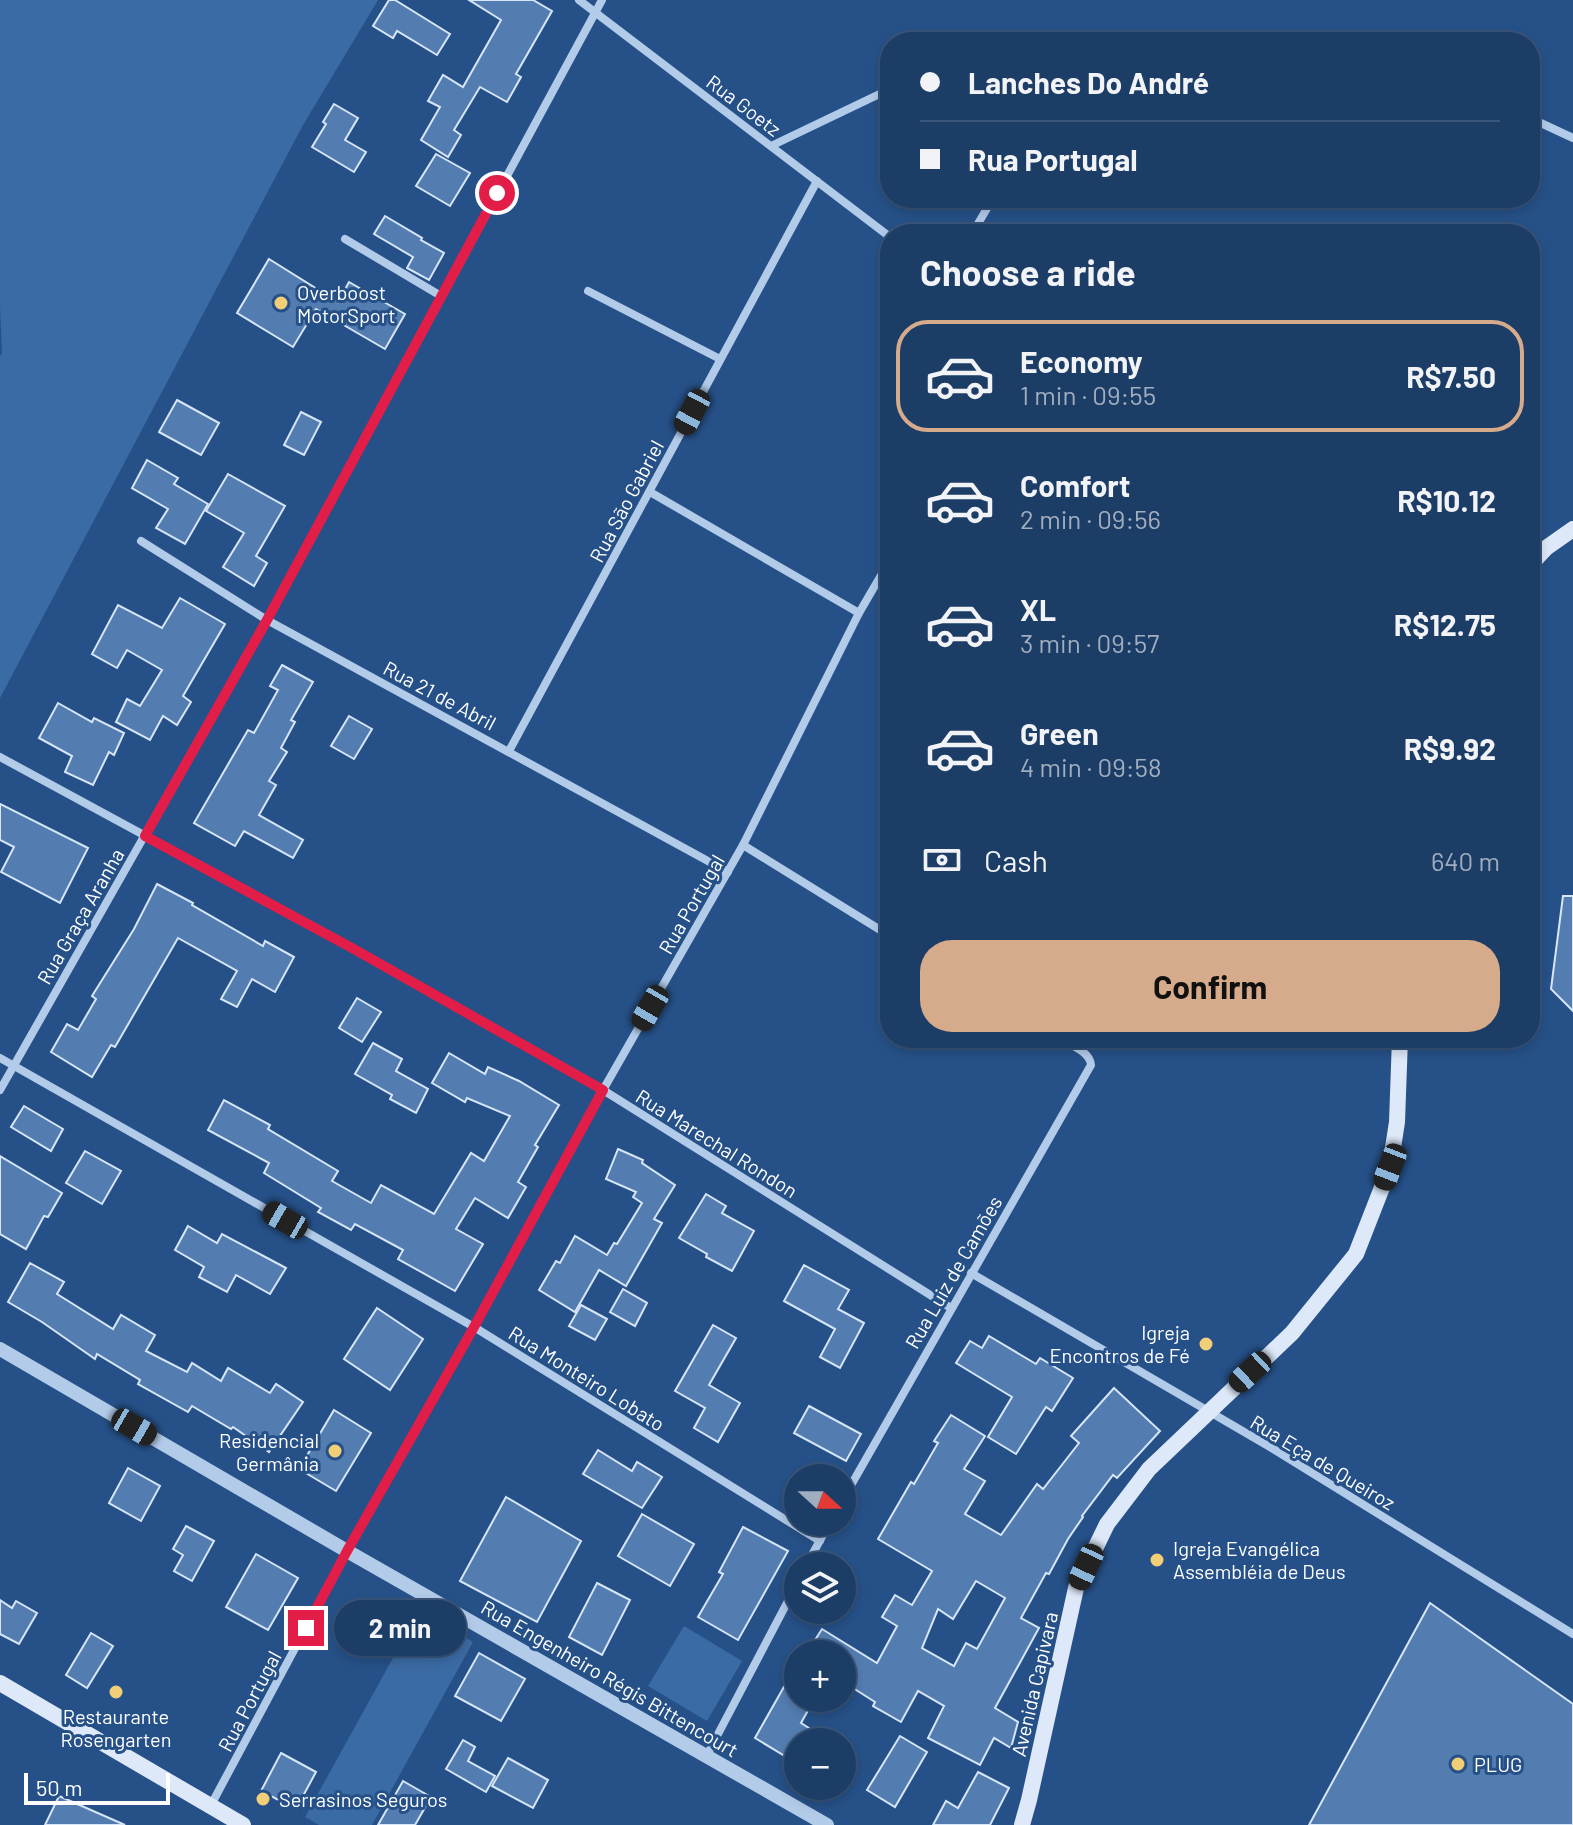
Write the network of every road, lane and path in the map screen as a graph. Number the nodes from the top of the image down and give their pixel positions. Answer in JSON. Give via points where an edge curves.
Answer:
{"nodes":[{"id":1,"x":579,"y":0,"type":"edge"},
{"id":2,"x":602,"y":0,"type":"edge"},
{"id":3,"x":596,"y":12,"type":"junction"},
{"id":4,"x":880,"y":94,"type":"edge"},
{"id":5,"x":1540,"y":123,"type":"edge"},
{"id":6,"x":1573,"y":138,"type":"edge"},
{"id":7,"x":771,"y":146,"type":"junction"},
{"id":8,"x":817,"y":181,"type":"junction"},
{"id":9,"x":880,"y":229,"type":"edge"},
{"id":10,"x":345,"y":239,"type":"dead end"},
{"id":11,"x":588,"y":291,"type":"dead end"},
{"id":12,"x":441,"y":296,"type":"junction"},
{"id":13,"x":720,"y":359,"type":"junction"},
{"id":14,"x":650,"y":492,"type":"junction"},
{"id":15,"x":1573,"y":529,"type":"edge"},
{"id":16,"x":141,"y":541,"type":"dead end"},
{"id":17,"x":1540,"y":554,"type":"edge"},
{"id":18,"x":880,"y":577,"type":"edge"},
{"id":19,"x":859,"y":613,"type":"junction"},
{"id":20,"x":267,"y":620,"type":"junction"},
{"id":21,"x":509,"y":751,"type":"junction"},
{"id":22,"x":0,"y":757,"type":"edge"},
{"id":23,"x":145,"y":836,"type":"junction"},
{"id":24,"x":743,"y":845,"type":"junction"},
{"id":25,"x":728,"y":872,"type":"junction"},
{"id":26,"x":880,"y":930,"type":"edge"},
{"id":27,"x":1076,"y":1048,"type":"edge"},
{"id":28,"x":1400,"y":1048,"type":"edge"},
{"id":29,"x":0,"y":1058,"type":"edge"},
{"id":30,"x":13,"y":1066,"type":"junction"},
{"id":31,"x":0,"y":1090,"type":"edge"},
{"id":32,"x":603,"y":1090,"type":"junction"},
{"id":33,"x":971,"y":1273,"type":"junction"},
{"id":34,"x":951,"y":1308,"type":"junction"},
{"id":35,"x":474,"y":1327,"type":"junction"},
{"id":36,"x":0,"y":1349,"type":"edge"},
{"id":37,"x":1208,"y":1412,"type":"junction"},
{"id":38,"x":856,"y":1476,"type":"edge"},
{"id":39,"x":823,"y":1536,"type":"edge"},
{"id":40,"x":820,"y":1541,"type":"junction"},
{"id":41,"x":347,"y":1551,"type":"junction"},
{"id":42,"x":814,"y":1552,"type":"edge"},
{"id":43,"x":784,"y":1609,"type":"edge"},
{"id":44,"x":1573,"y":1634,"type":"edge"},
{"id":45,"x":0,"y":1683,"type":"edge"},
{"id":46,"x":707,"y":1755,"type":"junction"},
{"id":47,"x":211,"y":1806,"type":"junction"},
{"id":48,"x":243,"y":1825,"type":"edge"},
{"id":49,"x":827,"y":1825,"type":"edge"},
{"id":50,"x":1022,"y":1825,"type":"edge"}],
"edges":[{"from":1,"to":3,"type":"street","name":"Rua Goetz"},
{"from":2,"to":3,"type":"street","name":"Rua Graça Aranha"},
{"from":3,"to":7,"type":"street","name":"Rua Goetz"},
{"from":3,"to":12,"type":"street","name":"Rua Graça Aranha"},
{"from":4,"to":7,"type":"street"},
{"from":5,"to":6,"type":"street"},
{"from":7,"to":8,"type":"street","name":"Rua Goetz"},
{"from":8,"to":9,"type":"street","name":"Rua Goetz"},
{"from":8,"to":13,"type":"street","name":"Rua São Gabriel"},
{"from":10,"to":12,"type":"street"},
{"from":11,"to":13,"type":"street"},
{"from":12,"to":20,"type":"street","name":"Rua Graça Aranha"},
{"from":13,"to":14,"type":"street","name":"Rua São Gabriel"},
{"from":14,"to":19,"type":"street"},
{"from":14,"to":21,"type":"street","name":"Rua São Gabriel"},
{"from":15,"to":17,"type":"main road"},
{"from":16,"to":20,"type":"street","name":"Rua 21 de Abril"},
{"from":18,"to":19,"type":"street","name":"Rua Portugal"},
{"from":19,"to":24,"type":"street","name":"Rua Portugal"},
{"from":20,"to":21,"type":"street","name":"Rua 21 de Abril"},
{"from":20,"to":23,"type":"street","name":"Rua Graça Aranha"},
{"from":21,"to":25,"type":"street","name":"Rua 21 de Abril"},
{"from":22,"to":23,"type":"street","name":"Rua Marechal Rondon"},
{"from":23,"to":30,"type":"street","name":"Rua Graça Aranha"},
{"from":23,"to":32,"type":"street","name":"Rua Marechal Rondon"},
{"from":24,"to":25,"type":"street","name":"Rua Portugal"},
{"from":24,"to":26,"type":"street"},
{"from":25,"to":32,"type":"street","name":"Rua Portugal"},
{"from":27,"to":33,"type":"street","name":"Rua Luiz de Camões","via":[[1088,1055],[1091,1065]]},
{"from":28,"to":37,"type":"main road","name":"Avenida Capivara","via":[[1390,1167],[1356,1254],[1292,1333]]},
{"from":29,"to":30,"type":"street","name":"Rua Monteiro Lobato"},
{"from":30,"to":31,"type":"street","name":"Rua Graça Aranha"},
{"from":30,"to":35,"type":"street","name":"Rua Monteiro Lobato"},
{"from":32,"to":34,"type":"street","name":"Rua Marechal Rondon"},
{"from":32,"to":35,"type":"street","name":"Rua Portugal"},
{"from":33,"to":34,"type":"street","name":"Rua Luiz de Camões"},
{"from":33,"to":37,"type":"street","name":"Rua Eça de Queiroz"},
{"from":34,"to":38,"type":"street","name":"Rua Luiz de Camões"},
{"from":35,"to":40,"type":"street","name":"Rua Monteiro Lobato"},
{"from":35,"to":41,"type":"street","name":"Rua Portugal"},
{"from":36,"to":41,"type":"street","name":"Rua Engenheiro Régis Bittencourt"},
{"from":37,"to":44,"type":"street","name":"Rua Eça de Queiroz"},
{"from":37,"to":50,"type":"main road","name":"Avenida Capivara","via":[[1149,1469],[1107,1524],[1076,1588]]},
{"from":39,"to":40,"type":"street"},
{"from":40,"to":42,"type":"street"},
{"from":41,"to":46,"type":"street","name":"Rua Engenheiro Régis Bittencourt"},
{"from":41,"to":47,"type":"street","name":"Rua Portugal"},
{"from":43,"to":46,"type":"street"},
{"from":45,"to":47,"type":"main road"},
{"from":46,"to":49,"type":"street","name":"Rua Engenheiro Régis Bittencourt"},
{"from":47,"to":48,"type":"main road"}]}
